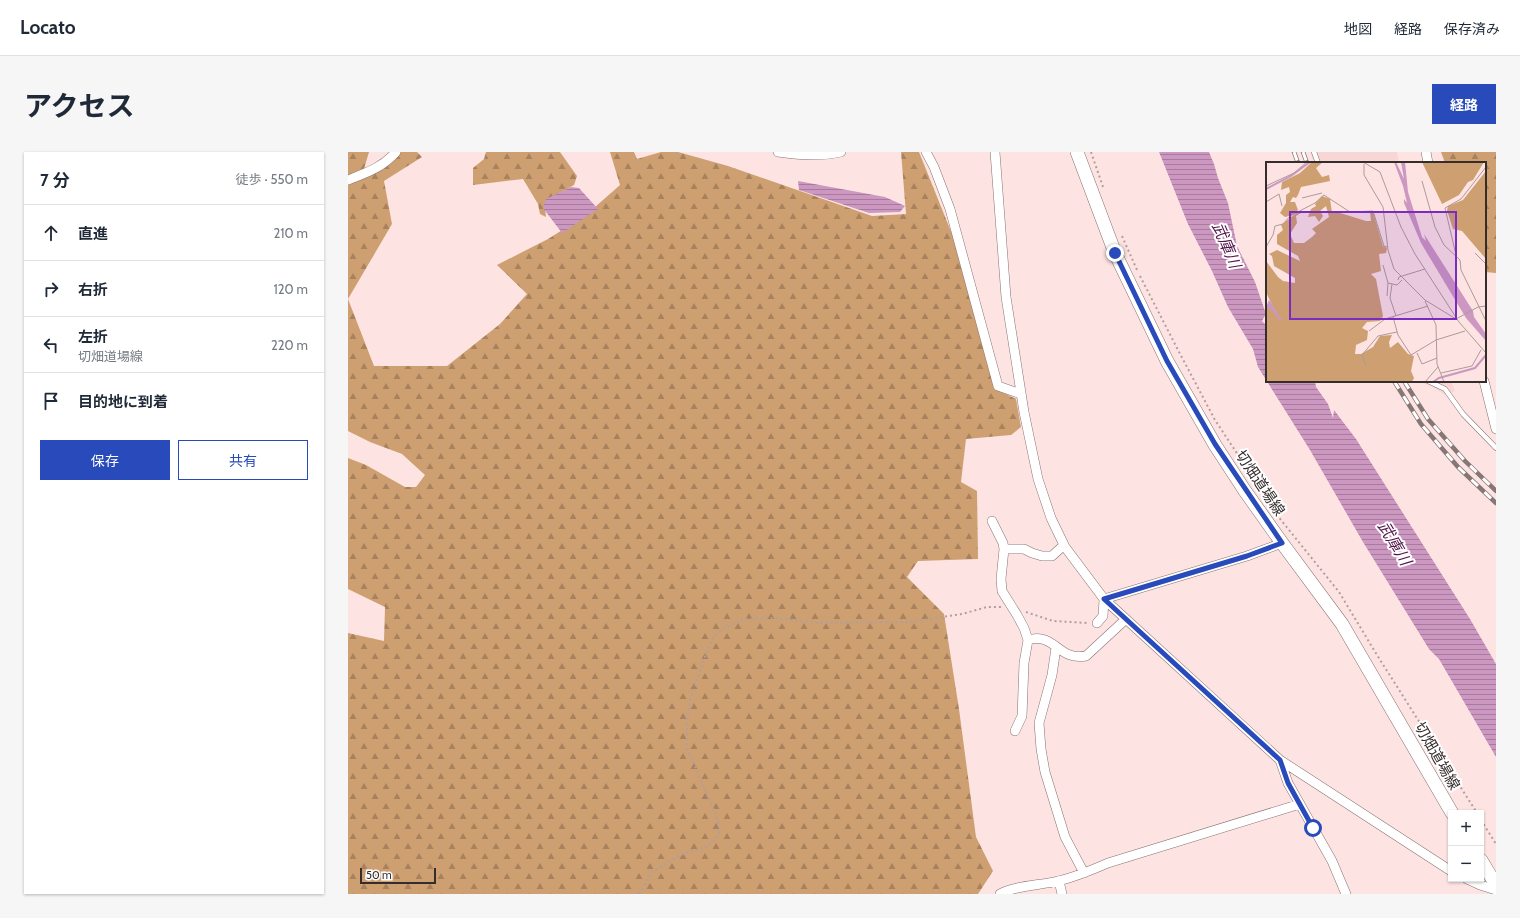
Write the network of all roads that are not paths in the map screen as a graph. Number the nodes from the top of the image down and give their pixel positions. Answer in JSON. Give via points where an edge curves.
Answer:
{"nodes":[{"id":1,"x":396,"y":152,"type":"edge"},
{"id":2,"x":778,"y":152,"type":"edge"},
{"id":3,"x":841,"y":152,"type":"edge"},
{"id":4,"x":926,"y":152,"type":"edge"},
{"id":5,"x":995,"y":152,"type":"edge"},
{"id":6,"x":1078,"y":152,"type":"edge"},
{"id":7,"x":1314,"y":152,"type":"edge"},
{"id":8,"x":1426,"y":152,"type":"edge"},
{"id":9,"x":1318,"y":162,"type":"edge"},
{"id":10,"x":1428,"y":162,"type":"edge"},
{"id":11,"x":348,"y":180,"type":"edge"},
{"id":12,"x":1430,"y":382,"type":"edge"},
{"id":13,"x":1484,"y":382,"type":"edge"},
{"id":14,"x":1021,"y":394,"type":"junction"},
{"id":15,"x":1496,"y":429,"type":"edge"},
{"id":16,"x":1496,"y":448,"type":"edge"},
{"id":17,"x":992,"y":521,"type":"dead end"},
{"id":18,"x":1282,"y":543,"type":"junction"},
{"id":19,"x":1064,"y":545,"type":"junction"},
{"id":20,"x":1004,"y":549,"type":"junction"},
{"id":21,"x":1104,"y":599,"type":"junction"},
{"id":22,"x":1126,"y":619,"type":"junction"},
{"id":23,"x":1097,"y":623,"type":"road end"},
{"id":24,"x":1028,"y":640,"type":"junction"},
{"id":25,"x":1056,"y":648,"type":"junction"},
{"id":26,"x":1015,"y":731,"type":"dead end"},
{"id":27,"x":1280,"y":760,"type":"junction"},
{"id":28,"x":1300,"y":804,"type":"junction"},
{"id":29,"x":1450,"y":810,"type":"edge"},
{"id":30,"x":1484,"y":865,"type":"edge"},
{"id":31,"x":1448,"y":869,"type":"edge"},
{"id":32,"x":1084,"y":873,"type":"junction"},
{"id":33,"x":1059,"y":881,"type":"junction"},
{"id":34,"x":1474,"y":882,"type":"edge"},
{"id":35,"x":1496,"y":885,"type":"edge"},
{"id":36,"x":1496,"y":890,"type":"edge"},
{"id":37,"x":1000,"y":894,"type":"edge"},
{"id":38,"x":1062,"y":894,"type":"edge"},
{"id":39,"x":1346,"y":894,"type":"edge"}],
"edges":[{"from":1,"to":11,"type":"street","via":[[375,170]]},
{"from":2,"to":3,"type":"street","via":[[794,155],[828,155]]},
{"from":4,"to":14,"type":"street","via":[[950,209],[998,386]]},
{"from":5,"to":14,"type":"street","via":[[1006,297]]},
{"from":6,"to":18,"type":"main road","name":"切畑道場線","via":[[1115,253],[1167,361],[1215,444]]},
{"from":7,"to":9,"type":"lane"},
{"from":8,"to":10,"type":"street"},
{"from":12,"to":16,"type":"lane","via":[[1445,389],[1463,414]]},
{"from":13,"to":15,"type":"street"},
{"from":14,"to":19,"type":"street","via":[[1038,479],[1050,518]]},
{"from":17,"to":20,"type":"street"},
{"from":18,"to":21,"type":"street"},
{"from":18,"to":29,"type":"main road","name":"切畑道場線","via":[[1342,624]]},
{"from":19,"to":20,"type":"street","via":[[1052,556],[1042,556],[1024,549]]},
{"from":19,"to":21,"type":"street"},
{"from":20,"to":24,"type":"street","via":[[1002,591],[1024,628]]},
{"from":21,"to":22,"type":"street"},
{"from":21,"to":23,"type":"street","via":[[1103,616]]},
{"from":22,"to":25,"type":"street","via":[[1086,656],[1068,656]]},
{"from":22,"to":27,"type":"street"},
{"from":24,"to":25,"type":"street","via":[[1042,638],[1050,641]]},
{"from":24,"to":26,"type":"street","via":[[1024,663],[1022,716]]},
{"from":25,"to":32,"type":"street","via":[[1052,675],[1039,723],[1041,749],[1045,772],[1065,837]]},
{"from":27,"to":28,"type":"street","via":[[1288,783]]},
{"from":27,"to":31,"type":"street"},
{"from":28,"to":32,"type":"street","via":[[1108,863]]},
{"from":28,"to":39,"type":"street","via":[[1332,861]]},
{"from":30,"to":35,"type":"main road"},
{"from":32,"to":33,"type":"street"},
{"from":33,"to":37,"type":"street"},
{"from":33,"to":38,"type":"street"},
{"from":34,"to":36,"type":"street"}]}
